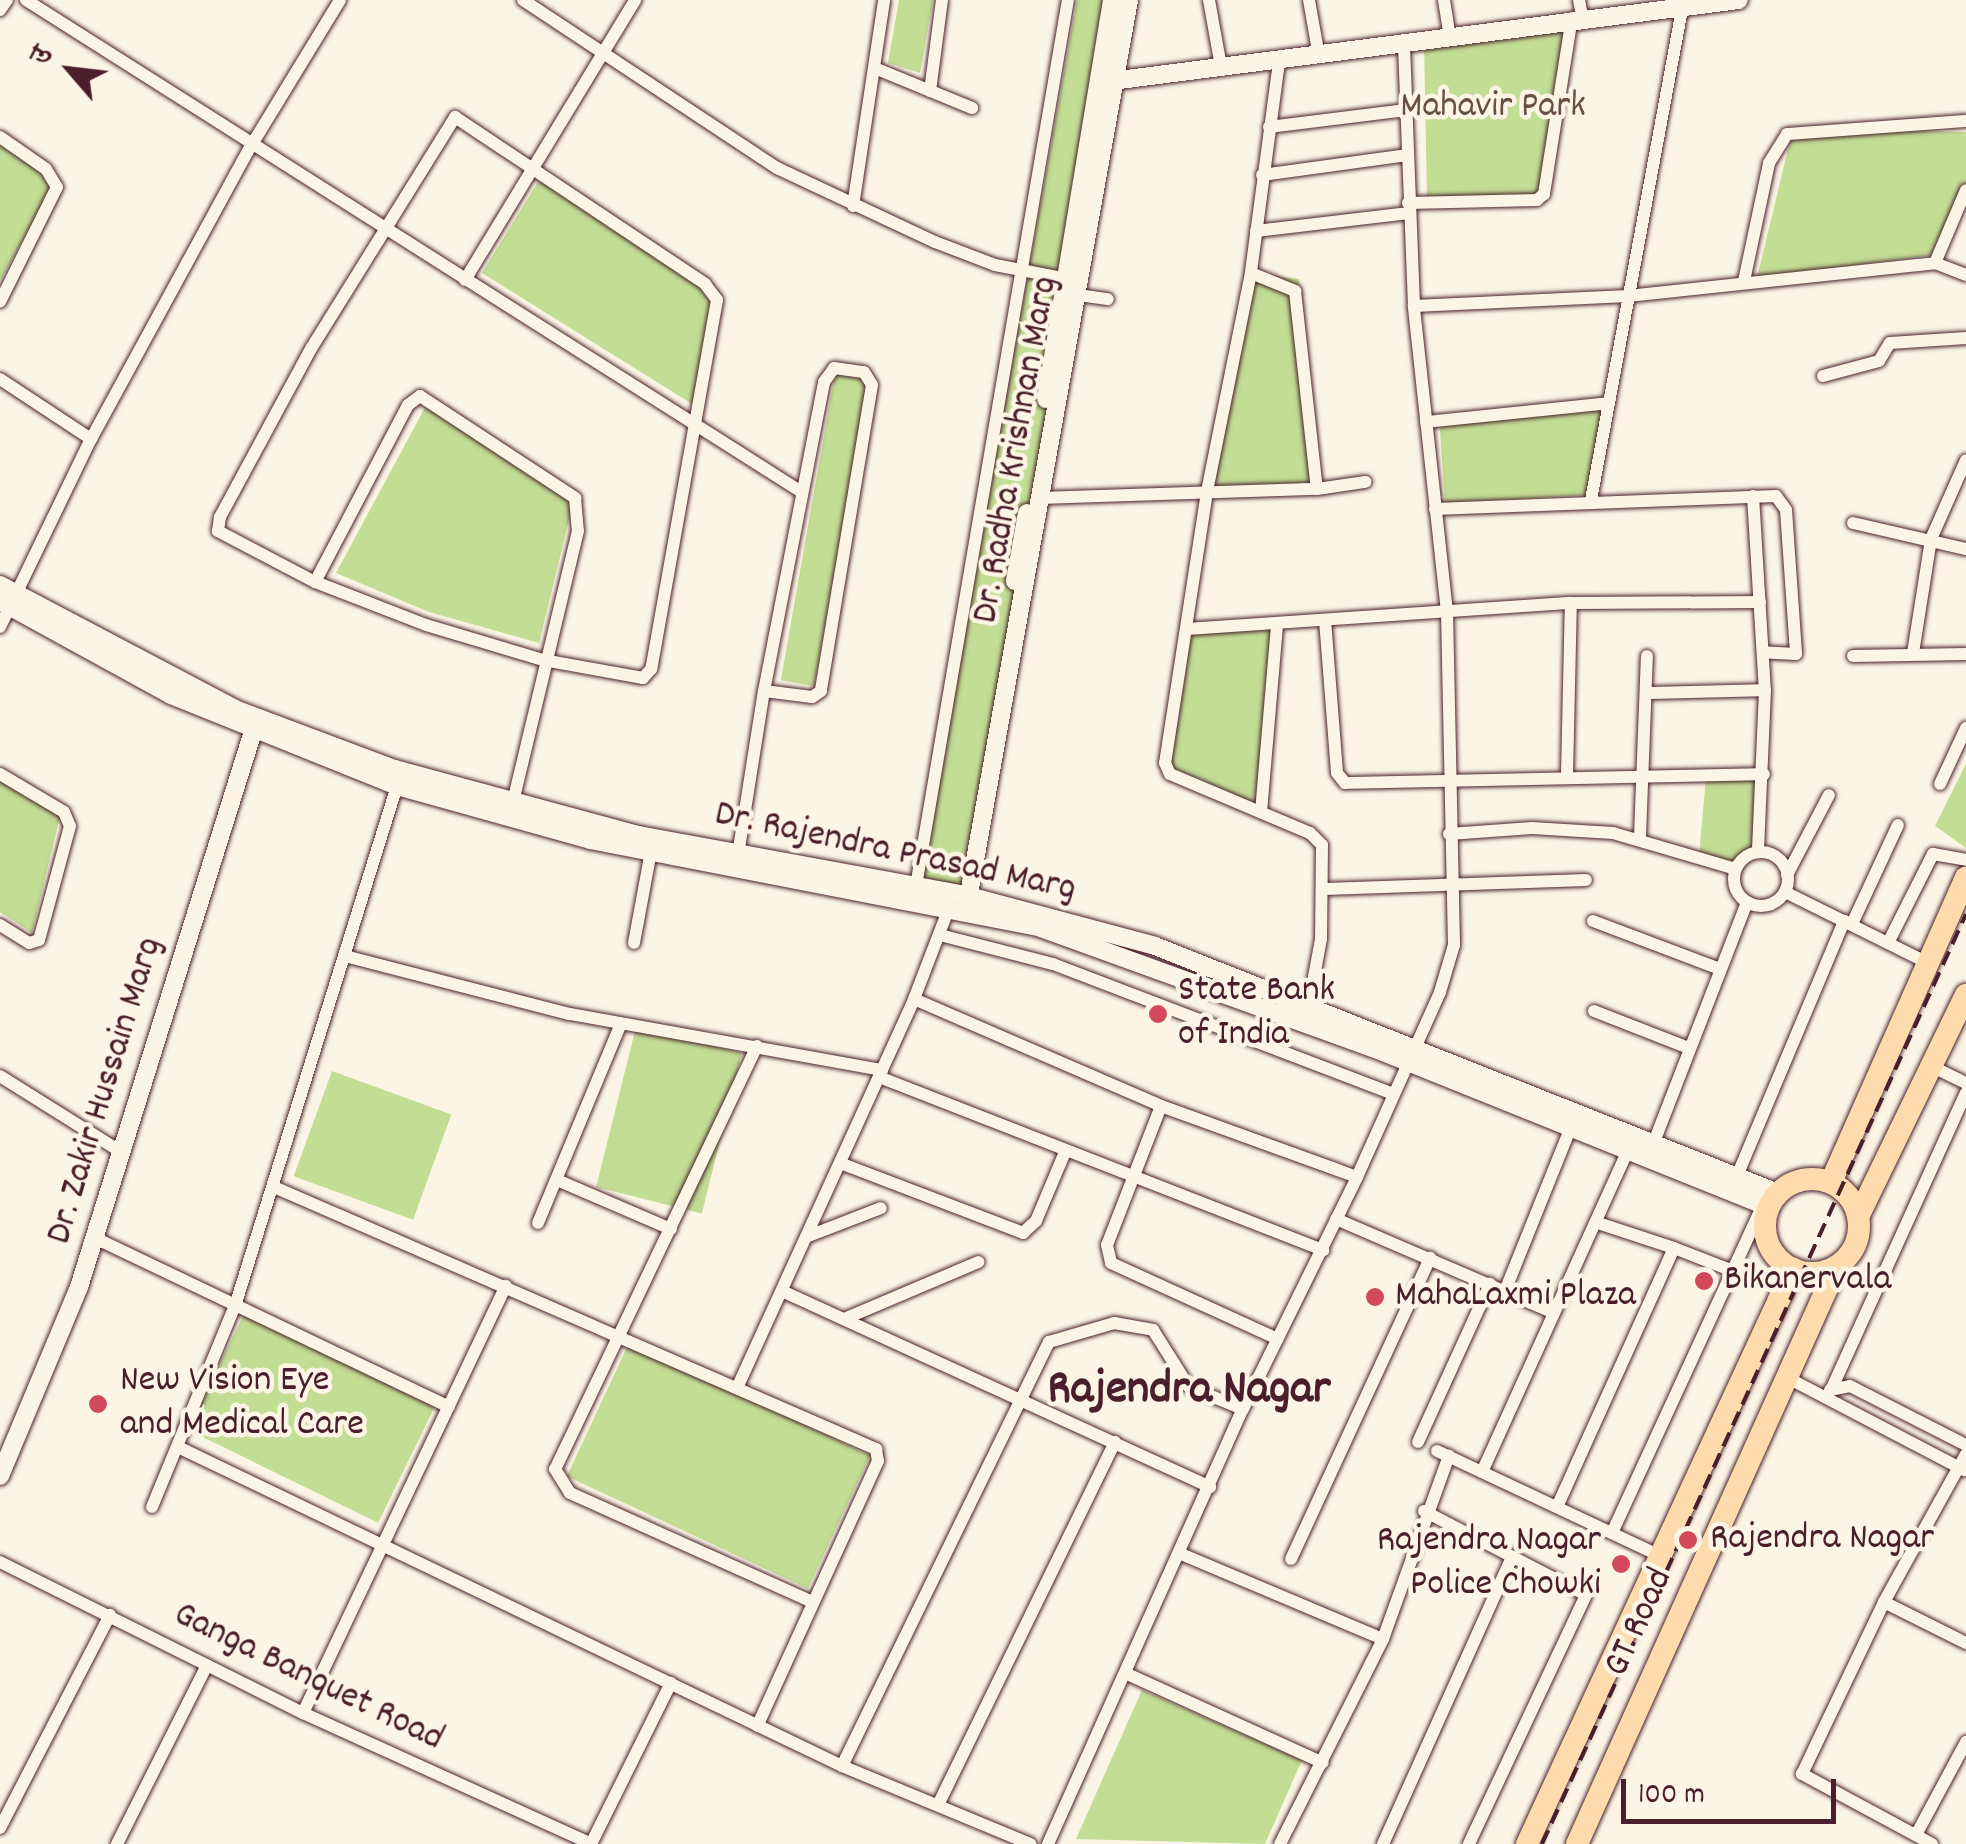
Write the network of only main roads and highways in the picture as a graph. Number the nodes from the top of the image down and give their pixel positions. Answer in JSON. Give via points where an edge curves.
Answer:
{"nodes":[{"id":1,"x":1112,"y":0,"type":"edge"},
{"id":2,"x":1130,"y":0,"type":"edge"},
{"id":3,"x":1739,"y":0,"type":"edge"},
{"id":4,"x":1578,"y":11,"type":"edge"},
{"id":5,"x":1107,"y":82,"type":"junction"},
{"id":6,"x":1075,"y":285,"type":"junction"},
{"id":7,"x":0,"y":585,"type":"edge"},
{"id":8,"x":10,"y":602,"type":"edge"},
{"id":9,"x":254,"y":725,"type":"junction"},
{"id":10,"x":511,"y":812,"type":"junction"},
{"id":11,"x":737,"y":860,"type":"junction"},
{"id":12,"x":1966,"y":878,"type":"edge"},
{"id":13,"x":961,"y":904,"type":"junction"},
{"id":14,"x":1966,"y":995,"type":"edge"},
{"id":15,"x":1411,"y":1054,"type":"junction"},
{"id":16,"x":1831,"y":1182,"type":"junction"},
{"id":17,"x":1770,"y":1201,"type":"junction"},
{"id":18,"x":1858,"y":1218,"type":"junction"},
{"id":19,"x":1837,"y":1266,"type":"junction"},
{"id":20,"x":1793,"y":1269,"type":"junction"},
{"id":21,"x":0,"y":1476,"type":"edge"},
{"id":22,"x":1527,"y":1844,"type":"edge"},
{"id":23,"x":1577,"y":1844,"type":"edge"}],
"edges":[{"from":1,"to":5,"type":"main road"},
{"from":2,"to":5,"type":"main road","name":"Dr. Radha Krishnan Marg"},
{"from":3,"to":4,"type":"main road"},
{"from":4,"to":5,"type":"main road","via":[[1404,45]]},
{"from":5,"to":6,"type":"main road","name":"Dr. Radha Krishnan Marg"},
{"from":6,"to":13,"type":"main road"},
{"from":6,"to":13,"type":"main road","name":"Dr. Radha Krishnan Marg"},
{"from":7,"to":8,"type":"main road","name":"Dr. Rajendra Prasad Marg"},
{"from":8,"to":9,"type":"main road","name":"Dr. Rajendra Prasad Marg"},
{"from":9,"to":10,"type":"main road","name":"Dr. Rajendra Prasad Marg"},
{"from":9,"to":10,"type":"main road","name":"Dr. Rajendra Prasad Marg","via":[[397,786]]},
{"from":9,"to":21,"type":"main road","name":"Dr. Zakir Hussain Marg","via":[[95,1238]]},
{"from":10,"to":11,"type":"main road","name":"Dr. Rajendra Prasad Marg"},
{"from":10,"to":11,"type":"main road","name":"Dr. Rajendra Prasad Marg","via":[[650,851]]},
{"from":11,"to":13,"type":"main road","name":"Dr. Rajendra Prasad Marg"},
{"from":11,"to":13,"type":"main road","name":"Dr. Rajendra Prasad Marg","via":[[916,886]]},
{"from":12,"to":16,"type":"highway"},
{"from":13,"to":15,"type":"main road","name":"Dr. Rajendra Prasad Marg"},
{"from":13,"to":15,"type":"main road","name":"Dr. Rajendra Prasad Marg","via":[[1155,946],[1308,1004]]},
{"from":14,"to":18,"type":"highway"},
{"from":15,"to":17,"type":"main road","name":"Dr. Rajendra Prasad Marg","via":[[1571,1127]]},
{"from":15,"to":17,"type":"main road","name":"Dr. Rajendra Prasad Marg","via":[[1654,1142],[1737,1176]]},
{"from":16,"to":17,"type":"highway","via":[[1804,1179]]},
{"from":16,"to":18,"type":"highway","via":[[1852,1200]]},
{"from":17,"to":20,"type":"highway","via":[[1768,1243]]},
{"from":18,"to":19,"type":"highway","via":[[1855,1245]]},
{"from":19,"to":20,"type":"highway"},
{"from":19,"to":23,"type":"highway","name":"GT Road"},
{"from":20,"to":22,"type":"highway","name":"GT Road"}]}
